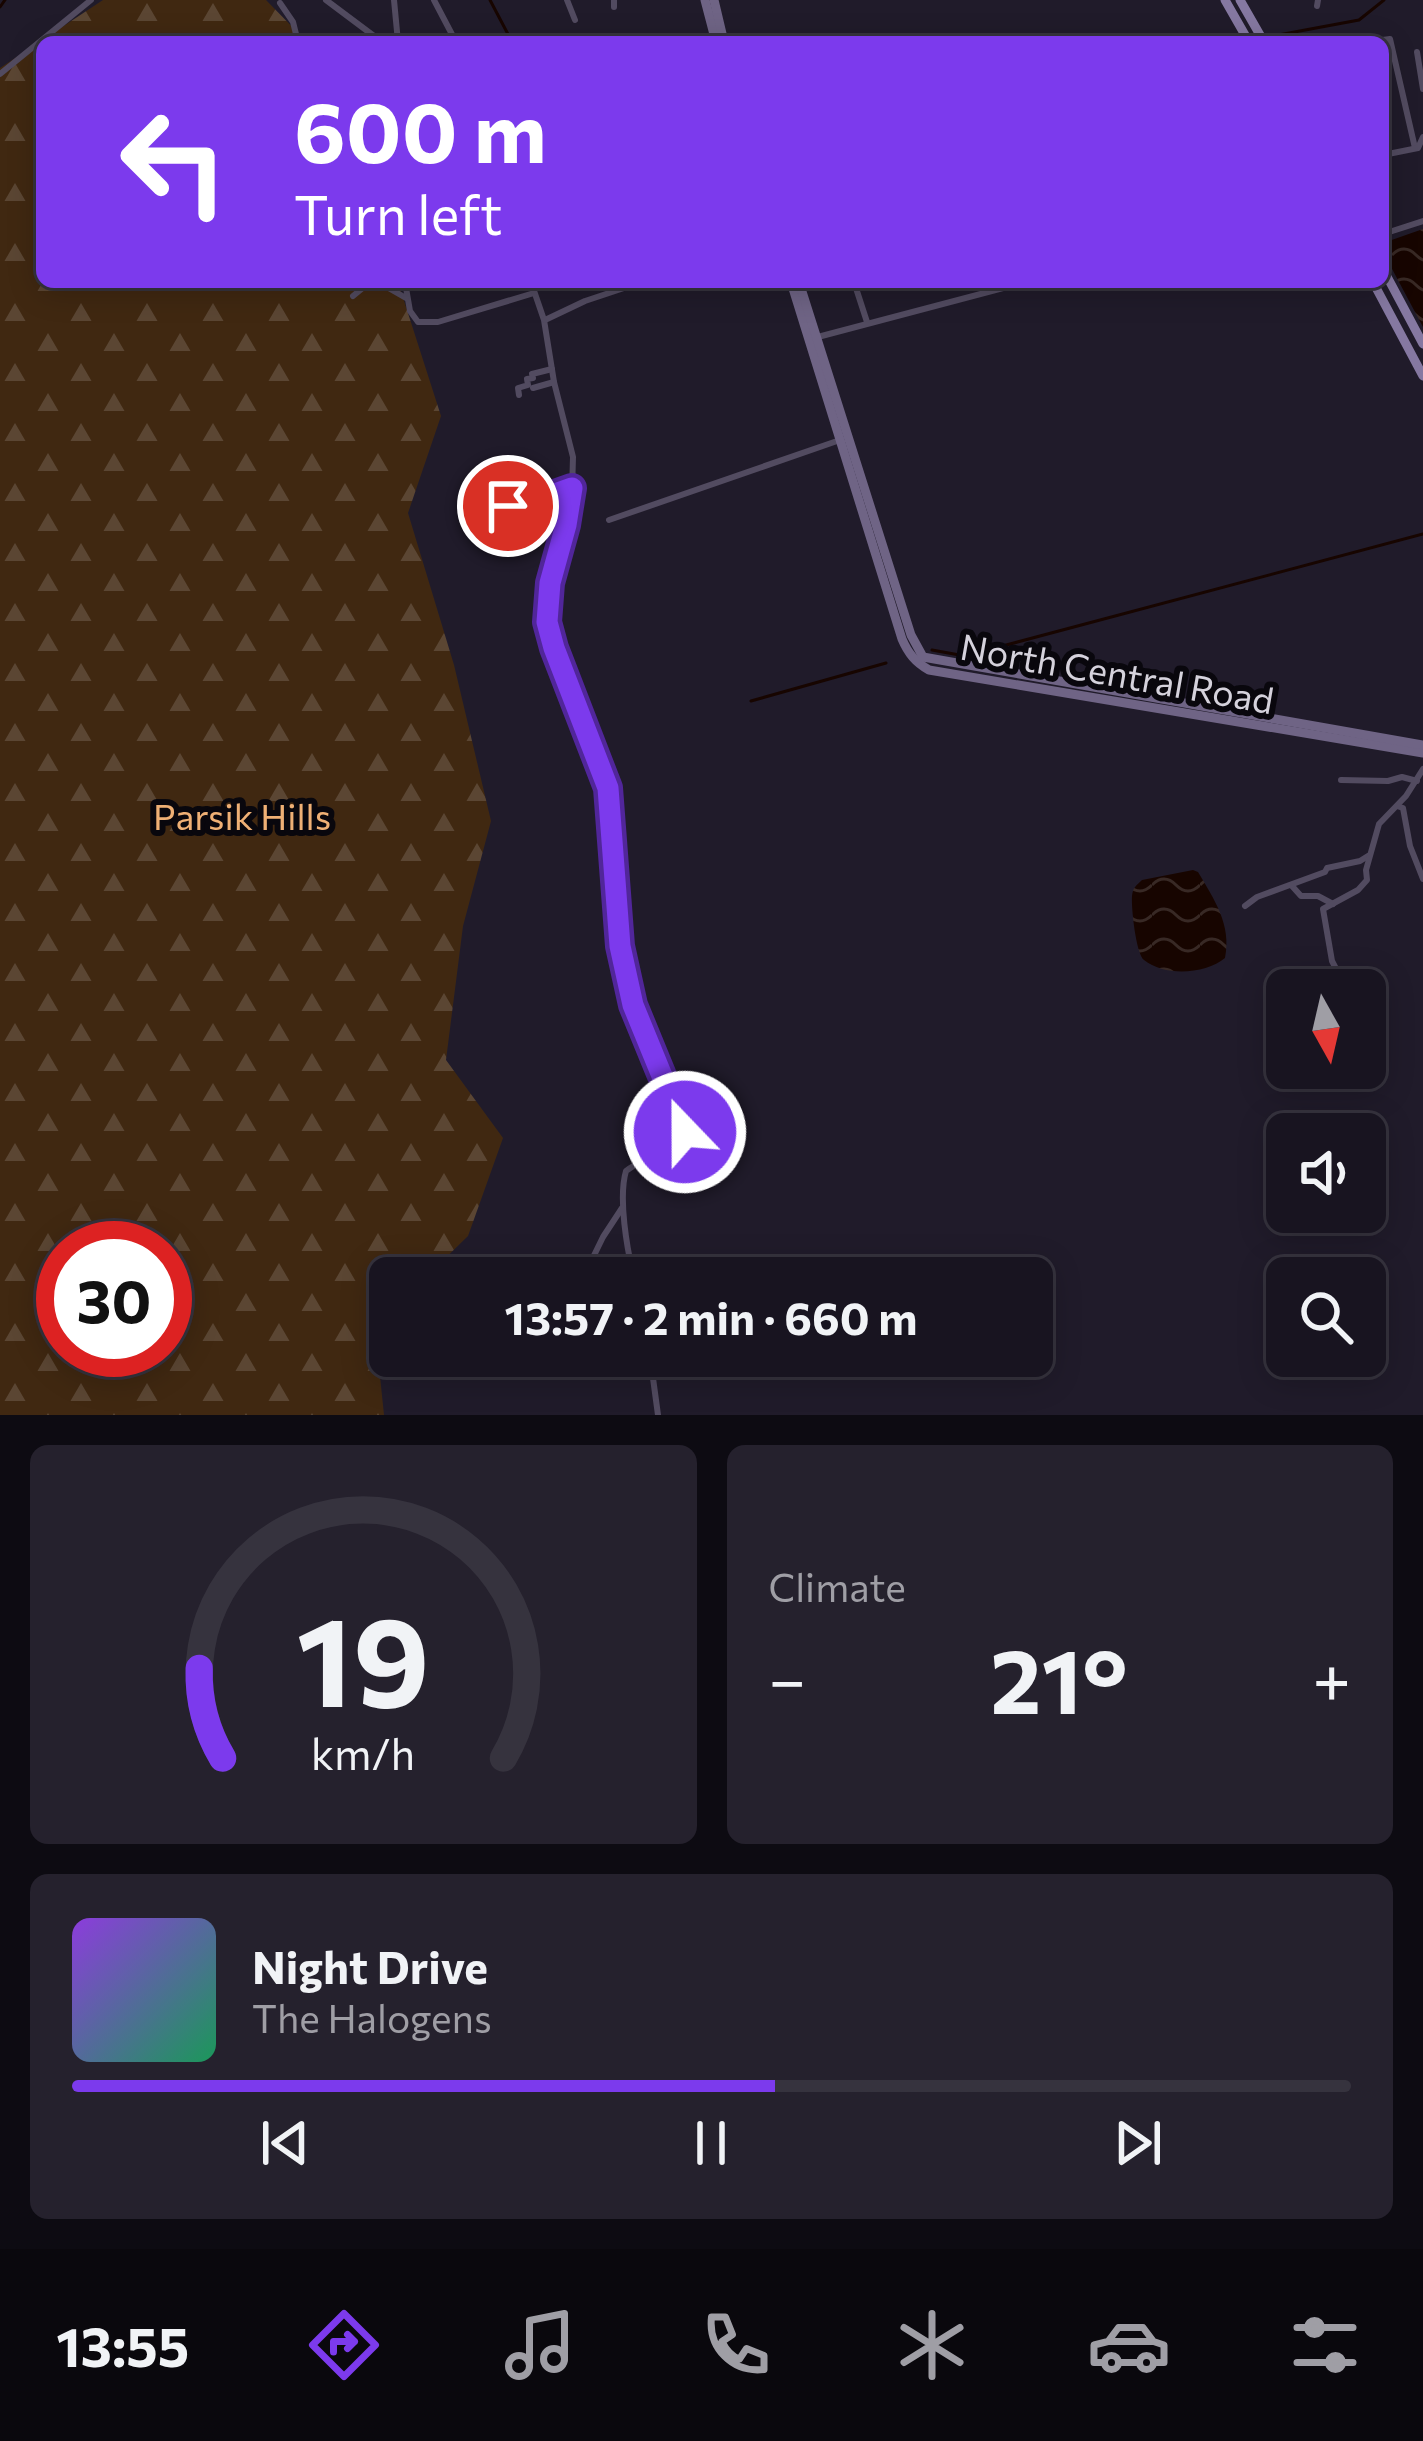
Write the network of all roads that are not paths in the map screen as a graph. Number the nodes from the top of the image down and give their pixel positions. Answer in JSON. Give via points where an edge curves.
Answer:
{"nodes":[{"id":1,"x":91,"y":0,"type":"edge"},
{"id":2,"x":326,"y":0,"type":"edge"},
{"id":3,"x":394,"y":0,"type":"edge"},
{"id":4,"x":434,"y":0,"type":"edge"},
{"id":5,"x":567,"y":0,"type":"edge"},
{"id":6,"x":705,"y":0,"type":"edge"},
{"id":7,"x":714,"y":0,"type":"edge"},
{"id":8,"x":1226,"y":0,"type":"edge"},
{"id":9,"x":1240,"y":0,"type":"edge"},
{"id":10,"x":280,"y":3,"type":"edge"},
{"id":11,"x":575,"y":20,"type":"dead end"},
{"id":12,"x":47,"y":36,"type":"edge"},
{"id":13,"x":296,"y":36,"type":"edge"},
{"id":14,"x":374,"y":36,"type":"edge"},
{"id":15,"x":397,"y":36,"type":"edge"},
{"id":16,"x":453,"y":36,"type":"edge"},
{"id":17,"x":718,"y":36,"type":"edge"},
{"id":18,"x":719,"y":36,"type":"edge"},
{"id":19,"x":1246,"y":36,"type":"edge"},
{"id":20,"x":1261,"y":36,"type":"edge"},
{"id":21,"x":1389,"y":39,"type":"edge"},
{"id":22,"x":36,"y":45,"type":"edge"},
{"id":23,"x":1417,"y":52,"type":"dead end"},
{"id":24,"x":0,"y":74,"type":"edge"},
{"id":25,"x":1423,"y":89,"type":"edge"},
{"id":26,"x":1423,"y":137,"type":"edge"},
{"id":27,"x":1415,"y":148,"type":"junction"},
{"id":28,"x":1389,"y":154,"type":"edge"},
{"id":29,"x":1423,"y":221,"type":"edge"},
{"id":30,"x":1389,"y":231,"type":"edge"},
{"id":31,"x":1389,"y":280,"type":"edge"},
{"id":32,"x":363,"y":288,"type":"edge"},
{"id":33,"x":388,"y":288,"type":"edge"},
{"id":34,"x":405,"y":288,"type":"edge"},
{"id":35,"x":533,"y":288,"type":"edge"},
{"id":36,"x":624,"y":288,"type":"edge"},
{"id":37,"x":797,"y":288,"type":"edge"},
{"id":38,"x":856,"y":288,"type":"edge"},
{"id":39,"x":1002,"y":288,"type":"edge"},
{"id":40,"x":1376,"y":288,"type":"edge"},
{"id":41,"x":535,"y":293,"type":"junction"},
{"id":42,"x":353,"y":296,"type":"dead end"},
{"id":43,"x":406,"y":298,"type":"junction"},
{"id":44,"x":544,"y":320,"type":"junction"},
{"id":45,"x":867,"y":322,"type":"junction"},
{"id":46,"x":813,"y":338,"type":"junction"},
{"id":47,"x":1423,"y":344,"type":"edge"},
{"id":48,"x":552,"y":369,"type":"junction"},
{"id":49,"x":1423,"y":376,"type":"edge"},
{"id":50,"x":554,"y":382,"type":"junction"},
{"id":51,"x":533,"y":388,"type":"dead end"},
{"id":52,"x":519,"y":395,"type":"dead end"},
{"id":53,"x":845,"y":439,"type":"junction"},
{"id":54,"x":572,"y":488,"type":"junction"},
{"id":55,"x":474,"y":490,"type":"dead end"},
{"id":56,"x":508,"y":506,"type":"dead end"},
{"id":57,"x":609,"y":520,"type":"dead end"},
{"id":58,"x":565,"y":530,"type":"junction"},
{"id":59,"x":1423,"y":749,"type":"edge"},
{"id":60,"x":1423,"y":769,"type":"edge"},
{"id":61,"x":1341,"y":780,"type":"dead end"},
{"id":62,"x":1417,"y":782,"type":"junction"},
{"id":63,"x":1397,"y":806,"type":"junction"},
{"id":64,"x":1372,"y":854,"type":"junction"},
{"id":65,"x":1423,"y":879,"type":"edge"},
{"id":66,"x":1292,"y":886,"type":"junction"},
{"id":67,"x":1333,"y":904,"type":"junction"},
{"id":68,"x":1245,"y":906,"type":"dead end"},
{"id":69,"x":1336,"y":969,"type":"edge"},
{"id":70,"x":624,"y":1205,"type":"junction"},
{"id":71,"x":593,"y":1257,"type":"edge"},
{"id":72,"x":631,"y":1257,"type":"edge"},
{"id":73,"x":653,"y":1377,"type":"edge"},
{"id":74,"x":658,"y":1415,"type":"edge"}],
"edges":[{"from":1,"to":12,"type":"street"},
{"from":2,"to":14,"type":"street"},
{"from":3,"to":15,"type":"street"},
{"from":4,"to":16,"type":"street"},
{"from":5,"to":11,"type":"street"},
{"from":6,"to":17,"type":"main road"},
{"from":7,"to":18,"type":"main road"},
{"from":8,"to":19,"type":"main road"},
{"from":9,"to":20,"type":"main road"},
{"from":10,"to":13,"type":"street"},
{"from":21,"to":27,"type":"street"},
{"from":22,"to":24,"type":"street"},
{"from":23,"to":25,"type":"street"},
{"from":26,"to":27,"type":"street"},
{"from":27,"to":28,"type":"street"},
{"from":29,"to":30,"type":"street"},
{"from":31,"to":47,"type":"main road"},
{"from":32,"to":42,"type":"street"},
{"from":33,"to":43,"type":"street"},
{"from":34,"to":43,"type":"street"},
{"from":35,"to":41,"type":"street"},
{"from":36,"to":44,"type":"street"},
{"from":37,"to":46,"type":"main road","name":"North Central Road"},
{"from":38,"to":45,"type":"street"},
{"from":39,"to":45,"type":"street"},
{"from":40,"to":49,"type":"main road"},
{"from":41,"to":43,"type":"street","via":[[438,322],[418,322]]},
{"from":41,"to":44,"type":"street"},
{"from":44,"to":48,"type":"street"},
{"from":45,"to":46,"type":"street"},
{"from":46,"to":53,"type":"main road","name":"North Central Road"},
{"from":48,"to":50,"type":"street"},
{"from":48,"to":52,"type":"street","via":[[532,374]]},
{"from":50,"to":51,"type":"street"},
{"from":50,"to":54,"type":"street","via":[[573,457]]},
{"from":53,"to":57,"type":"street"},
{"from":53,"to":59,"type":"main road","name":"North Central Road","via":[[902,639],[929,670]]},
{"from":54,"to":56,"type":"street"},
{"from":54,"to":58,"type":"street"},
{"from":55,"to":58,"type":"street","via":[[501,536],[524,541]]},
{"from":58,"to":70,"type":"street","via":[[547,622],[608,788],[620,946],[633,1005],[685,1132],[680,1149],[626,1171]]},
{"from":60,"to":62,"type":"street"},
{"from":61,"to":62,"type":"street"},
{"from":62,"to":63,"type":"street"},
{"from":63,"to":64,"type":"street","via":[[1378,824]]},
{"from":63,"to":65,"type":"street"},
{"from":64,"to":66,"type":"street"},
{"from":64,"to":67,"type":"street","via":[[1367,880]]},
{"from":66,"to":67,"type":"street"},
{"from":66,"to":68,"type":"street"},
{"from":67,"to":69,"type":"street","via":[[1323,910]]},
{"from":70,"to":71,"type":"street"},
{"from":70,"to":72,"type":"street"},
{"from":73,"to":74,"type":"street"}]}
